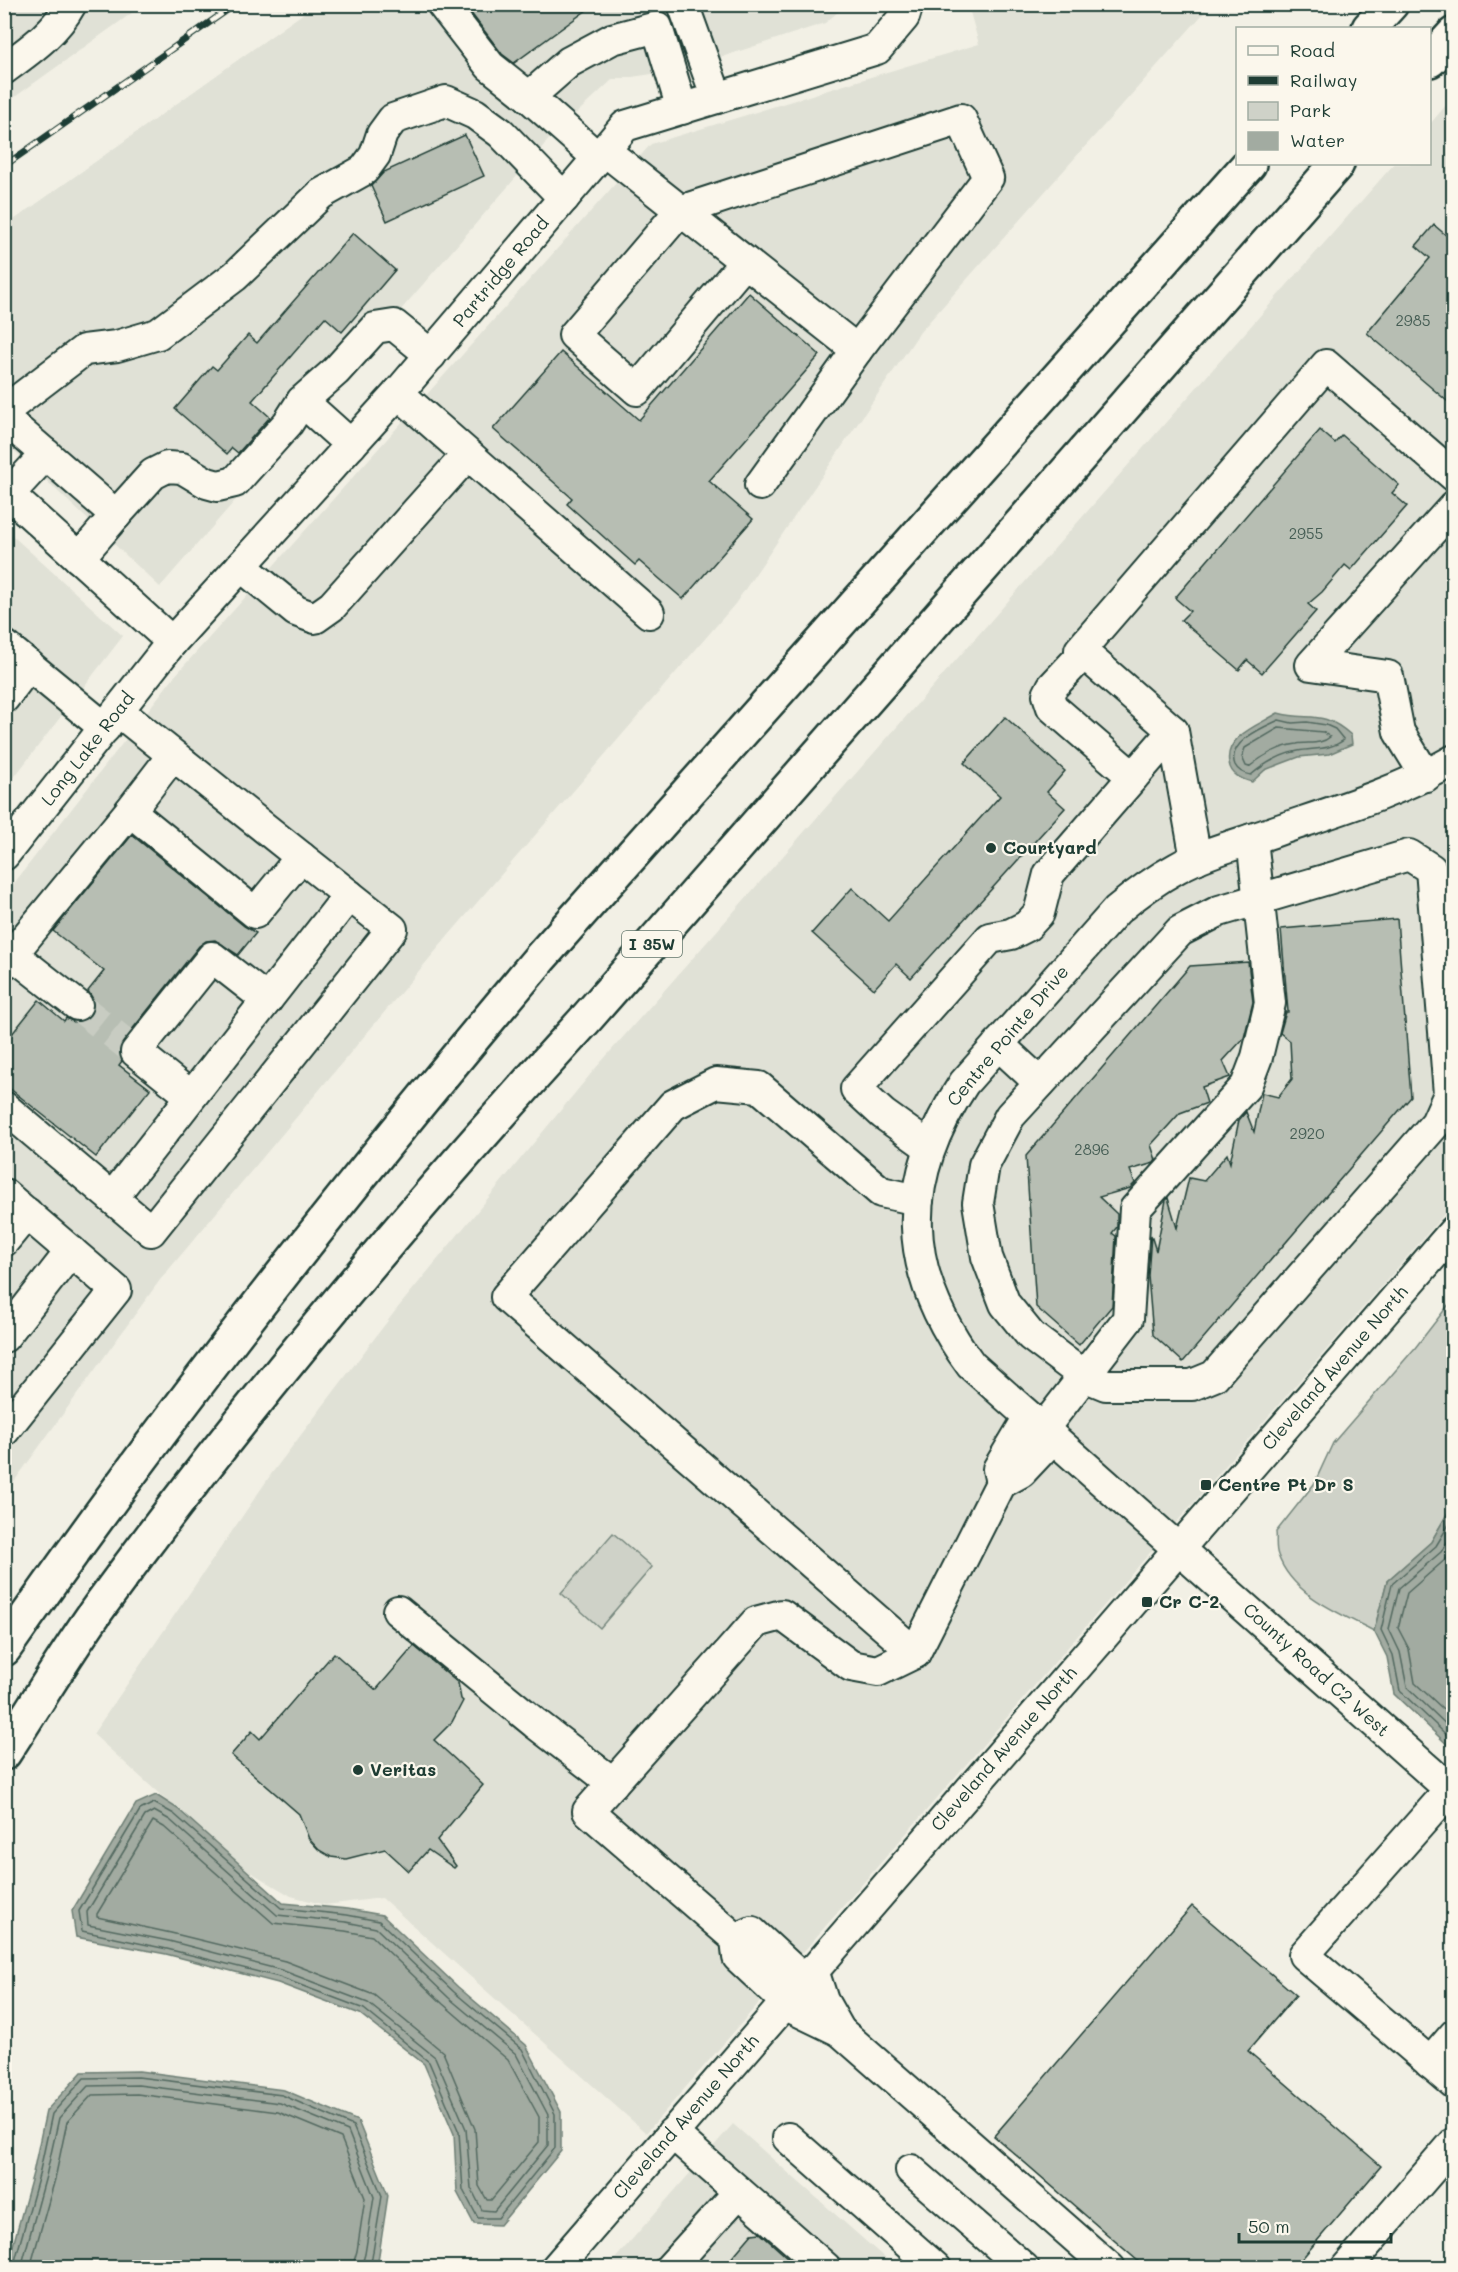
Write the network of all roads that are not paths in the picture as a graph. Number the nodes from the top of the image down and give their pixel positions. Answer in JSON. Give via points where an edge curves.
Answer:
{"nodes":[{"id":1,"x":70,"y":4,"type":"edge"},
{"id":2,"x":442,"y":4,"type":"edge"},
{"id":3,"x":684,"y":4,"type":"edge"},
{"id":4,"x":1391,"y":4,"type":"edge"},
{"id":5,"x":903,"y":9,"type":"edge"},
{"id":6,"x":653,"y":16,"type":"edge"},
{"id":7,"x":1370,"y":27,"type":"edge"},
{"id":8,"x":1454,"y":34,"type":"edge"},
{"id":9,"x":1431,"y":59,"type":"edge"},
{"id":10,"x":4,"y":69,"type":"edge"},
{"id":11,"x":529,"y":97,"type":"junction"},
{"id":12,"x":717,"y":98,"type":"junction"},
{"id":13,"x":682,"y":108,"type":"junction"},
{"id":14,"x":601,"y":154,"type":"junction"},
{"id":15,"x":1248,"y":165,"type":"edge"},
{"id":16,"x":1336,"y":165,"type":"edge"},
{"id":17,"x":564,"y":198,"type":"junction"},
{"id":18,"x":680,"y":211,"type":"junction"},
{"id":19,"x":745,"y":262,"type":"junction"},
{"id":20,"x":857,"y":350,"type":"junction"},
{"id":21,"x":430,"y":355,"type":"junction"},
{"id":22,"x":398,"y":393,"type":"junction"},
{"id":23,"x":302,"y":401,"type":"junction"},
{"id":24,"x":4,"y":411,"type":"edge"},
{"id":25,"x":4,"y":418,"type":"edge"},
{"id":26,"x":351,"y":445,"type":"junction"},
{"id":27,"x":46,"y":454,"type":"junction"},
{"id":28,"x":467,"y":455,"type":"junction"},
{"id":29,"x":1454,"y":476,"type":"edge"},
{"id":30,"x":760,"y":485,"type":"dead end"},
{"id":31,"x":7,"y":492,"type":"edge"},
{"id":32,"x":1454,"y":506,"type":"edge"},
{"id":33,"x":116,"y":515,"type":"junction"},
{"id":34,"x":79,"y":558,"type":"junction"},
{"id":35,"x":241,"y":566,"type":"junction"},
{"id":36,"x":649,"y":613,"type":"dead end"},
{"id":37,"x":172,"y":642,"type":"junction"},
{"id":38,"x":4,"y":645,"type":"edge"},
{"id":39,"x":1084,"y":653,"type":"junction"},
{"id":40,"x":29,"y":665,"type":"junction"},
{"id":41,"x":4,"y":698,"type":"edge"},
{"id":42,"x":111,"y":720,"type":"junction"},
{"id":43,"x":1173,"y":731,"type":"junction"},
{"id":44,"x":173,"y":755,"type":"junction"},
{"id":45,"x":1454,"y":760,"type":"edge"},
{"id":46,"x":1426,"y":776,"type":"junction"},
{"id":47,"x":1133,"y":777,"type":"junction"},
{"id":48,"x":130,"y":810,"type":"junction"},
{"id":49,"x":1252,"y":839,"type":"junction"},
{"id":50,"x":4,"y":855,"type":"edge"},
{"id":51,"x":301,"y":857,"type":"junction"},
{"id":52,"x":1196,"y":859,"type":"junction"},
{"id":53,"x":349,"y":895,"type":"junction"},
{"id":54,"x":1260,"y":899,"type":"junction"},
{"id":55,"x":8,"y":959,"type":"edge"},
{"id":56,"x":267,"y":1000,"type":"junction"},
{"id":57,"x":77,"y":1005,"type":"tunnel mouth"},
{"id":58,"x":998,"y":1044,"type":"junction"},
{"id":59,"x":1040,"y":1083,"type":"junction"},
{"id":60,"x":191,"y":1096,"type":"junction"},
{"id":61,"x":4,"y":1107,"type":"edge"},
{"id":62,"x":929,"y":1147,"type":"junction"},
{"id":63,"x":4,"y":1194,"type":"edge"},
{"id":64,"x":112,"y":1198,"type":"junction"},
{"id":65,"x":918,"y":1200,"type":"junction"},
{"id":66,"x":27,"y":1214,"type":"junction"},
{"id":67,"x":1454,"y":1231,"type":"edge"},
{"id":68,"x":4,"y":1240,"type":"edge"},
{"id":69,"x":71,"y":1251,"type":"junction"},
{"id":70,"x":6,"y":1331,"type":"edge"},
{"id":71,"x":1084,"y":1376,"type":"junction"},
{"id":72,"x":1042,"y":1428,"type":"junction"},
{"id":73,"x":4,"y":1431,"type":"edge"},
{"id":74,"x":1179,"y":1548,"type":"junction"},
{"id":75,"x":398,"y":1611,"type":"dead end"},
{"id":76,"x":4,"y":1648,"type":"edge"},
{"id":77,"x":915,"y":1653,"type":"junction"},
{"id":78,"x":4,"y":1753,"type":"edge"},
{"id":79,"x":613,"y":1784,"type":"junction"},
{"id":80,"x":1452,"y":1792,"type":"edge"},
{"id":81,"x":797,"y":1989,"type":"junction"},
{"id":82,"x":840,"y":2031,"type":"junction"},
{"id":83,"x":1454,"y":2035,"type":"edge"},
{"id":84,"x":1430,"y":2063,"type":"junction"},
{"id":85,"x":1454,"y":2084,"type":"edge"},
{"id":86,"x":672,"y":2133,"type":"junction"},
{"id":87,"x":788,"y":2138,"type":"dead end"},
{"id":88,"x":1454,"y":2143,"type":"edge"},
{"id":89,"x":911,"y":2170,"type":"dead end"},
{"id":90,"x":739,"y":2192,"type":"junction"},
{"id":91,"x":556,"y":2268,"type":"edge"},
{"id":92,"x":670,"y":2268,"type":"edge"},
{"id":93,"x":826,"y":2268,"type":"edge"},
{"id":94,"x":936,"y":2268,"type":"edge"},
{"id":95,"x":1024,"y":2268,"type":"edge"},
{"id":96,"x":1110,"y":2268,"type":"edge"},
{"id":97,"x":1346,"y":2268,"type":"edge"}],
"edges":[{"from":1,"to":10,"type":"street","via":[[63,19],[36,46]]},
{"from":2,"to":11,"type":"street","via":[[490,66]]},
{"from":3,"to":12,"type":"street"},
{"from":4,"to":7,"type":"highway"},
{"from":5,"to":12,"type":"street","name":"Partridge Road","via":[[877,49]]},
{"from":6,"to":11,"type":"street","via":[[569,62]]},
{"from":6,"to":13,"type":"street"},
{"from":8,"to":9,"type":"highway"},
{"from":11,"to":14,"type":"street"},
{"from":12,"to":13,"type":"street","name":"Partridge Road"},
{"from":13,"to":14,"type":"street","name":"Partridge Road","via":[[625,126]]},
{"from":14,"to":17,"type":"street","name":"Partridge Road"},
{"from":14,"to":18,"type":"street"},
{"from":15,"to":76,"type":"highway","via":[[540,958],[446,1070],[242,1324]]},
{"from":16,"to":78,"type":"highway","number":"I 35W","via":[[340,1299],[101,1605]]},
{"from":17,"to":21,"type":"street","name":"Partridge Road"},
{"from":17,"to":24,"type":"street","via":[[501,133],[475,114],[446,101],[393,119],[364,170],[321,194],[236,276],[158,334],[117,346],[84,350]]},
{"from":18,"to":19,"type":"street"},
{"from":18,"to":19,"type":"street","via":[[574,334],[637,390]]},
{"from":18,"to":20,"type":"street","via":[[961,119],[988,178]]},
{"from":19,"to":20,"type":"street"},
{"from":20,"to":30,"type":"street"},
{"from":21,"to":22,"type":"street","name":"Partridge Road"},
{"from":21,"to":23,"type":"street","via":[[394,325],[375,328]]},
{"from":22,"to":26,"type":"street","name":"Partridge Road"},
{"from":22,"to":28,"type":"street"},
{"from":23,"to":26,"type":"street"},
{"from":23,"to":33,"type":"street","via":[[288,423],[235,482],[218,486],[182,468],[167,467],[153,474]]},
{"from":25,"to":27,"type":"street"},
{"from":26,"to":35,"type":"street","name":"Partridge Road"},
{"from":27,"to":31,"type":"street"},
{"from":27,"to":33,"type":"street"},
{"from":28,"to":35,"type":"street","via":[[332,606],[315,618],[296,611]]},
{"from":28,"to":36,"type":"street"},
{"from":29,"to":39,"type":"street","via":[[1326,365],[1080,650]]},
{"from":31,"to":34,"type":"street"},
{"from":32,"to":46,"type":"street","via":[[1311,665],[1388,675],[1399,732]]},
{"from":33,"to":34,"type":"street"},
{"from":34,"to":37,"type":"street"},
{"from":35,"to":37,"type":"street","name":"Partridge Road"},
{"from":37,"to":42,"type":"street","name":"Long Lake Road"},
{"from":38,"to":40,"type":"street"},
{"from":39,"to":43,"type":"street"},
{"from":39,"to":47,"type":"street","via":[[1052,687],[1048,695],[1052,707]]},
{"from":40,"to":41,"type":"street"},
{"from":40,"to":42,"type":"street"},
{"from":42,"to":44,"type":"street"},
{"from":42,"to":50,"type":"street","name":"Long Lake Road"},
{"from":43,"to":47,"type":"street"},
{"from":43,"to":52,"type":"street"},
{"from":44,"to":48,"type":"street"},
{"from":44,"to":51,"type":"street"},
{"from":45,"to":46,"type":"street","name":"Centre Pointe Drive"},
{"from":46,"to":49,"type":"street","name":"Centre Pointe Drive"},
{"from":47,"to":62,"type":"street","via":[[1049,874],[1039,913],[1027,926],[990,938],[855,1089]]},
{"from":48,"to":51,"type":"street","via":[[255,913]]},
{"from":48,"to":55,"type":"street"},
{"from":49,"to":52,"type":"street","name":"Centre Pointe Drive"},
{"from":49,"to":54,"type":"street"},
{"from":51,"to":53,"type":"street"},
{"from":52,"to":58,"type":"street","name":"Centre Pointe Drive","via":[[1146,886],[1116,910]]},
{"from":53,"to":56,"type":"street"},
{"from":53,"to":64,"type":"street","via":[[392,929],[151,1231]]},
{"from":54,"to":59,"type":"street","via":[[1219,911],[1180,931]]},
{"from":54,"to":71,"type":"street","via":[[1270,1003],[1257,1057],[1246,1086],[1135,1209],[1128,1319]]},
{"from":54,"to":71,"type":"street","via":[[1409,855],[1431,868],[1449,1094],[1436,1123],[1214,1376],[1192,1385],[1106,1385]]},
{"from":55,"to":57,"type":"street"},
{"from":56,"to":60,"type":"street"},
{"from":56,"to":60,"type":"street","via":[[212,957],[133,1050]]},
{"from":58,"to":59,"type":"street"},
{"from":58,"to":62,"type":"street","name":"Centre Pointe Drive","via":[[964,1083]]},
{"from":59,"to":71,"type":"street","via":[[1010,1116],[984,1165],[978,1203],[987,1257],[1005,1304],[1031,1336]]},
{"from":60,"to":64,"type":"street"},
{"from":61,"to":64,"type":"street"},
{"from":62,"to":65,"type":"street","name":"Centre Pointe Drive"},
{"from":63,"to":66,"type":"street"},
{"from":65,"to":72,"type":"street","name":"Centre Pointe Drive","via":[[919,1247],[938,1313],[972,1365]]},
{"from":65,"to":77,"type":"street","via":[[881,1192],[759,1087],[716,1083],[673,1106],[506,1297]]},
{"from":66,"to":68,"type":"street"},
{"from":66,"to":69,"type":"street"},
{"from":67,"to":74,"type":"street","name":"Cleveland Avenue North"},
{"from":69,"to":70,"type":"street"},
{"from":69,"to":73,"type":"street","via":[[116,1290]]},
{"from":71,"to":72,"type":"street"},
{"from":72,"to":74,"type":"street","name":"Centre Pointe Drive"},
{"from":72,"to":77,"type":"street","via":[[998,1469],[1001,1483]]},
{"from":74,"to":80,"type":"street","name":"County Road C2 West"},
{"from":74,"to":81,"type":"street","name":"Cleveland Avenue North"},
{"from":75,"to":79,"type":"street"},
{"from":77,"to":79,"type":"street","via":[[879,1671],[851,1666],[782,1615],[756,1622]]},
{"from":79,"to":81,"type":"street","via":[[588,1811],[736,1939],[738,1957]]},
{"from":80,"to":84,"type":"street","via":[[1304,1955]]},
{"from":81,"to":82,"type":"street"},
{"from":81,"to":82,"type":"street","via":[[823,2001]]},
{"from":81,"to":86,"type":"street","name":"Cleveland Avenue North"},
{"from":82,"to":96,"type":"street"},
{"from":83,"to":84,"type":"street"},
{"from":84,"to":85,"type":"street"},
{"from":86,"to":90,"type":"street"},
{"from":86,"to":91,"type":"street","name":"Cleveland Avenue North"},
{"from":87,"to":94,"type":"street"},
{"from":88,"to":97,"type":"street"},
{"from":89,"to":95,"type":"street"},
{"from":90,"to":92,"type":"street"},
{"from":90,"to":93,"type":"street"}]}
